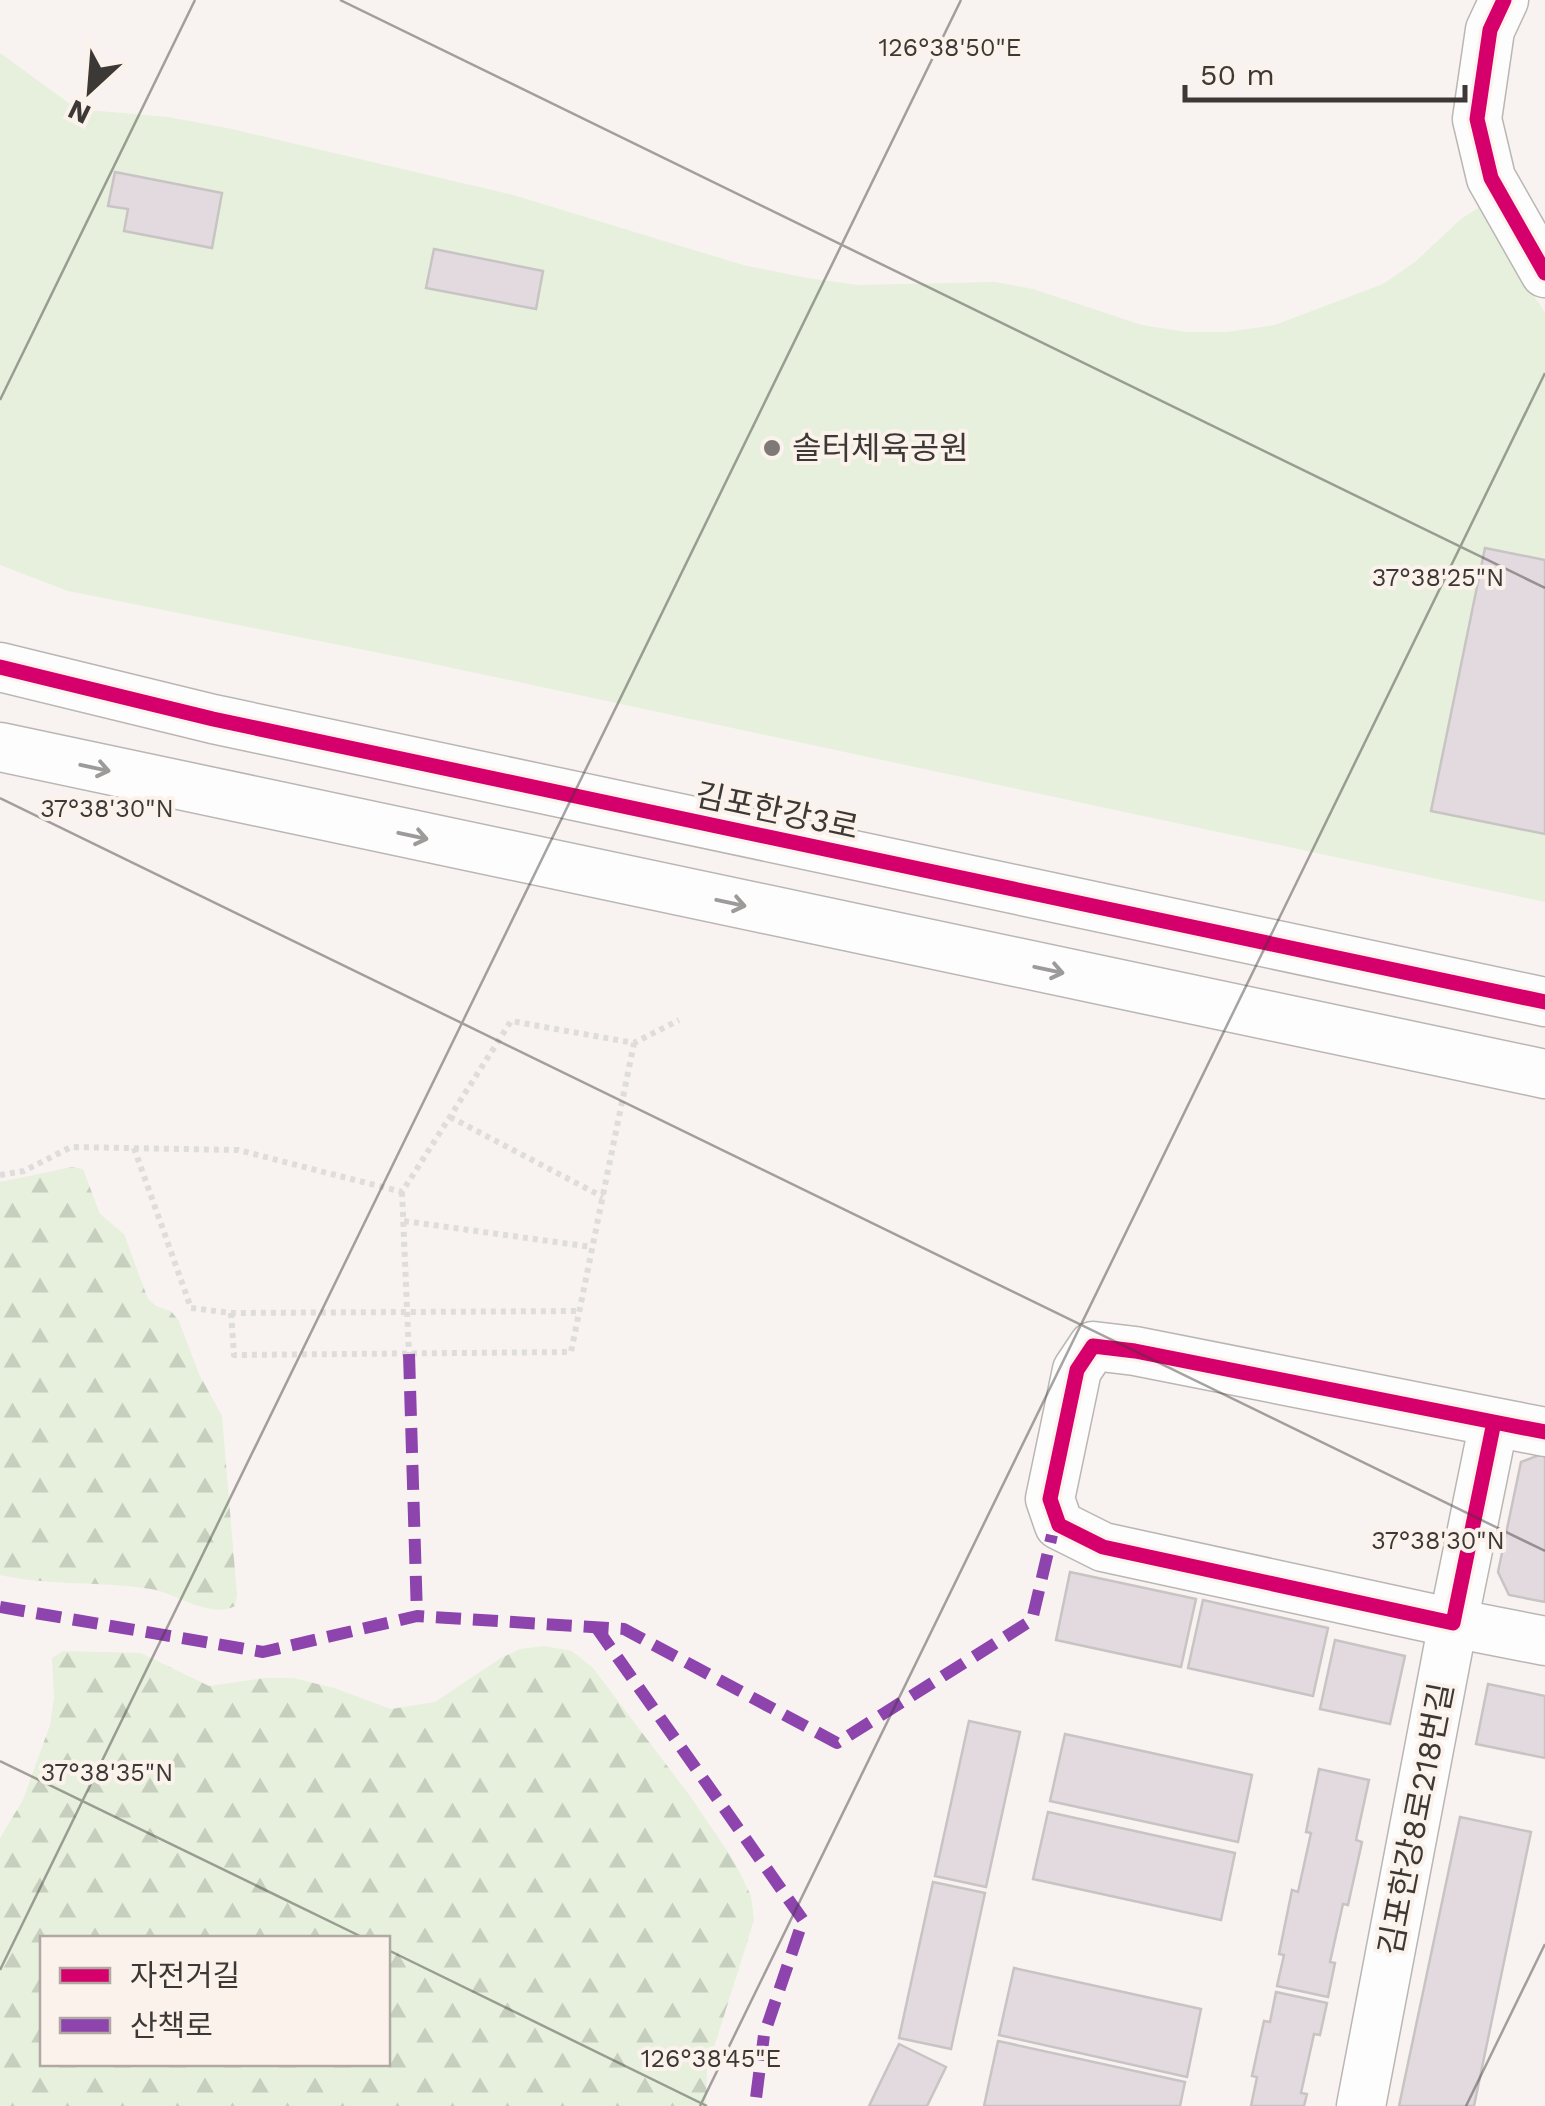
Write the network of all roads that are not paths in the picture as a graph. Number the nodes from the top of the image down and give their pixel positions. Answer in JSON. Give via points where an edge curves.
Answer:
{"nodes":[{"id":1,"x":1504,"y":0,"type":"edge"},
{"id":2,"x":1545,"y":273,"type":"edge"},
{"id":3,"x":0,"y":666,"type":"edge"},
{"id":4,"x":0,"y":747,"type":"edge"},
{"id":5,"x":1545,"y":1002,"type":"edge"},
{"id":6,"x":1545,"y":1074,"type":"edge"},
{"id":7,"x":1494,"y":1422,"type":"junction"},
{"id":8,"x":1545,"y":1432,"type":"edge"},
{"id":9,"x":1454,"y":1624,"type":"junction"},
{"id":10,"x":1545,"y":1640,"type":"edge"},
{"id":11,"x":1361,"y":2106,"type":"edge"}],
"edges":[{"from":1,"to":2,"type":"street","via":[[1490,30],[1477,120],[1492,178]]},
{"from":3,"to":5,"type":"street","name":"김포한강3로","via":[[232,723]]},
{"from":4,"to":6,"type":"street","one_way":true},
{"from":7,"to":8,"type":"street"},
{"from":7,"to":9,"type":"street","name":"김포한강8로218번길"},
{"from":7,"to":9,"type":"street","via":[[1094,1346],[1077,1370],[1050,1499],[1059,1525],[1102,1546]]},
{"from":9,"to":10,"type":"street"},
{"from":9,"to":11,"type":"street","name":"김포한강8로218번길"}]}
